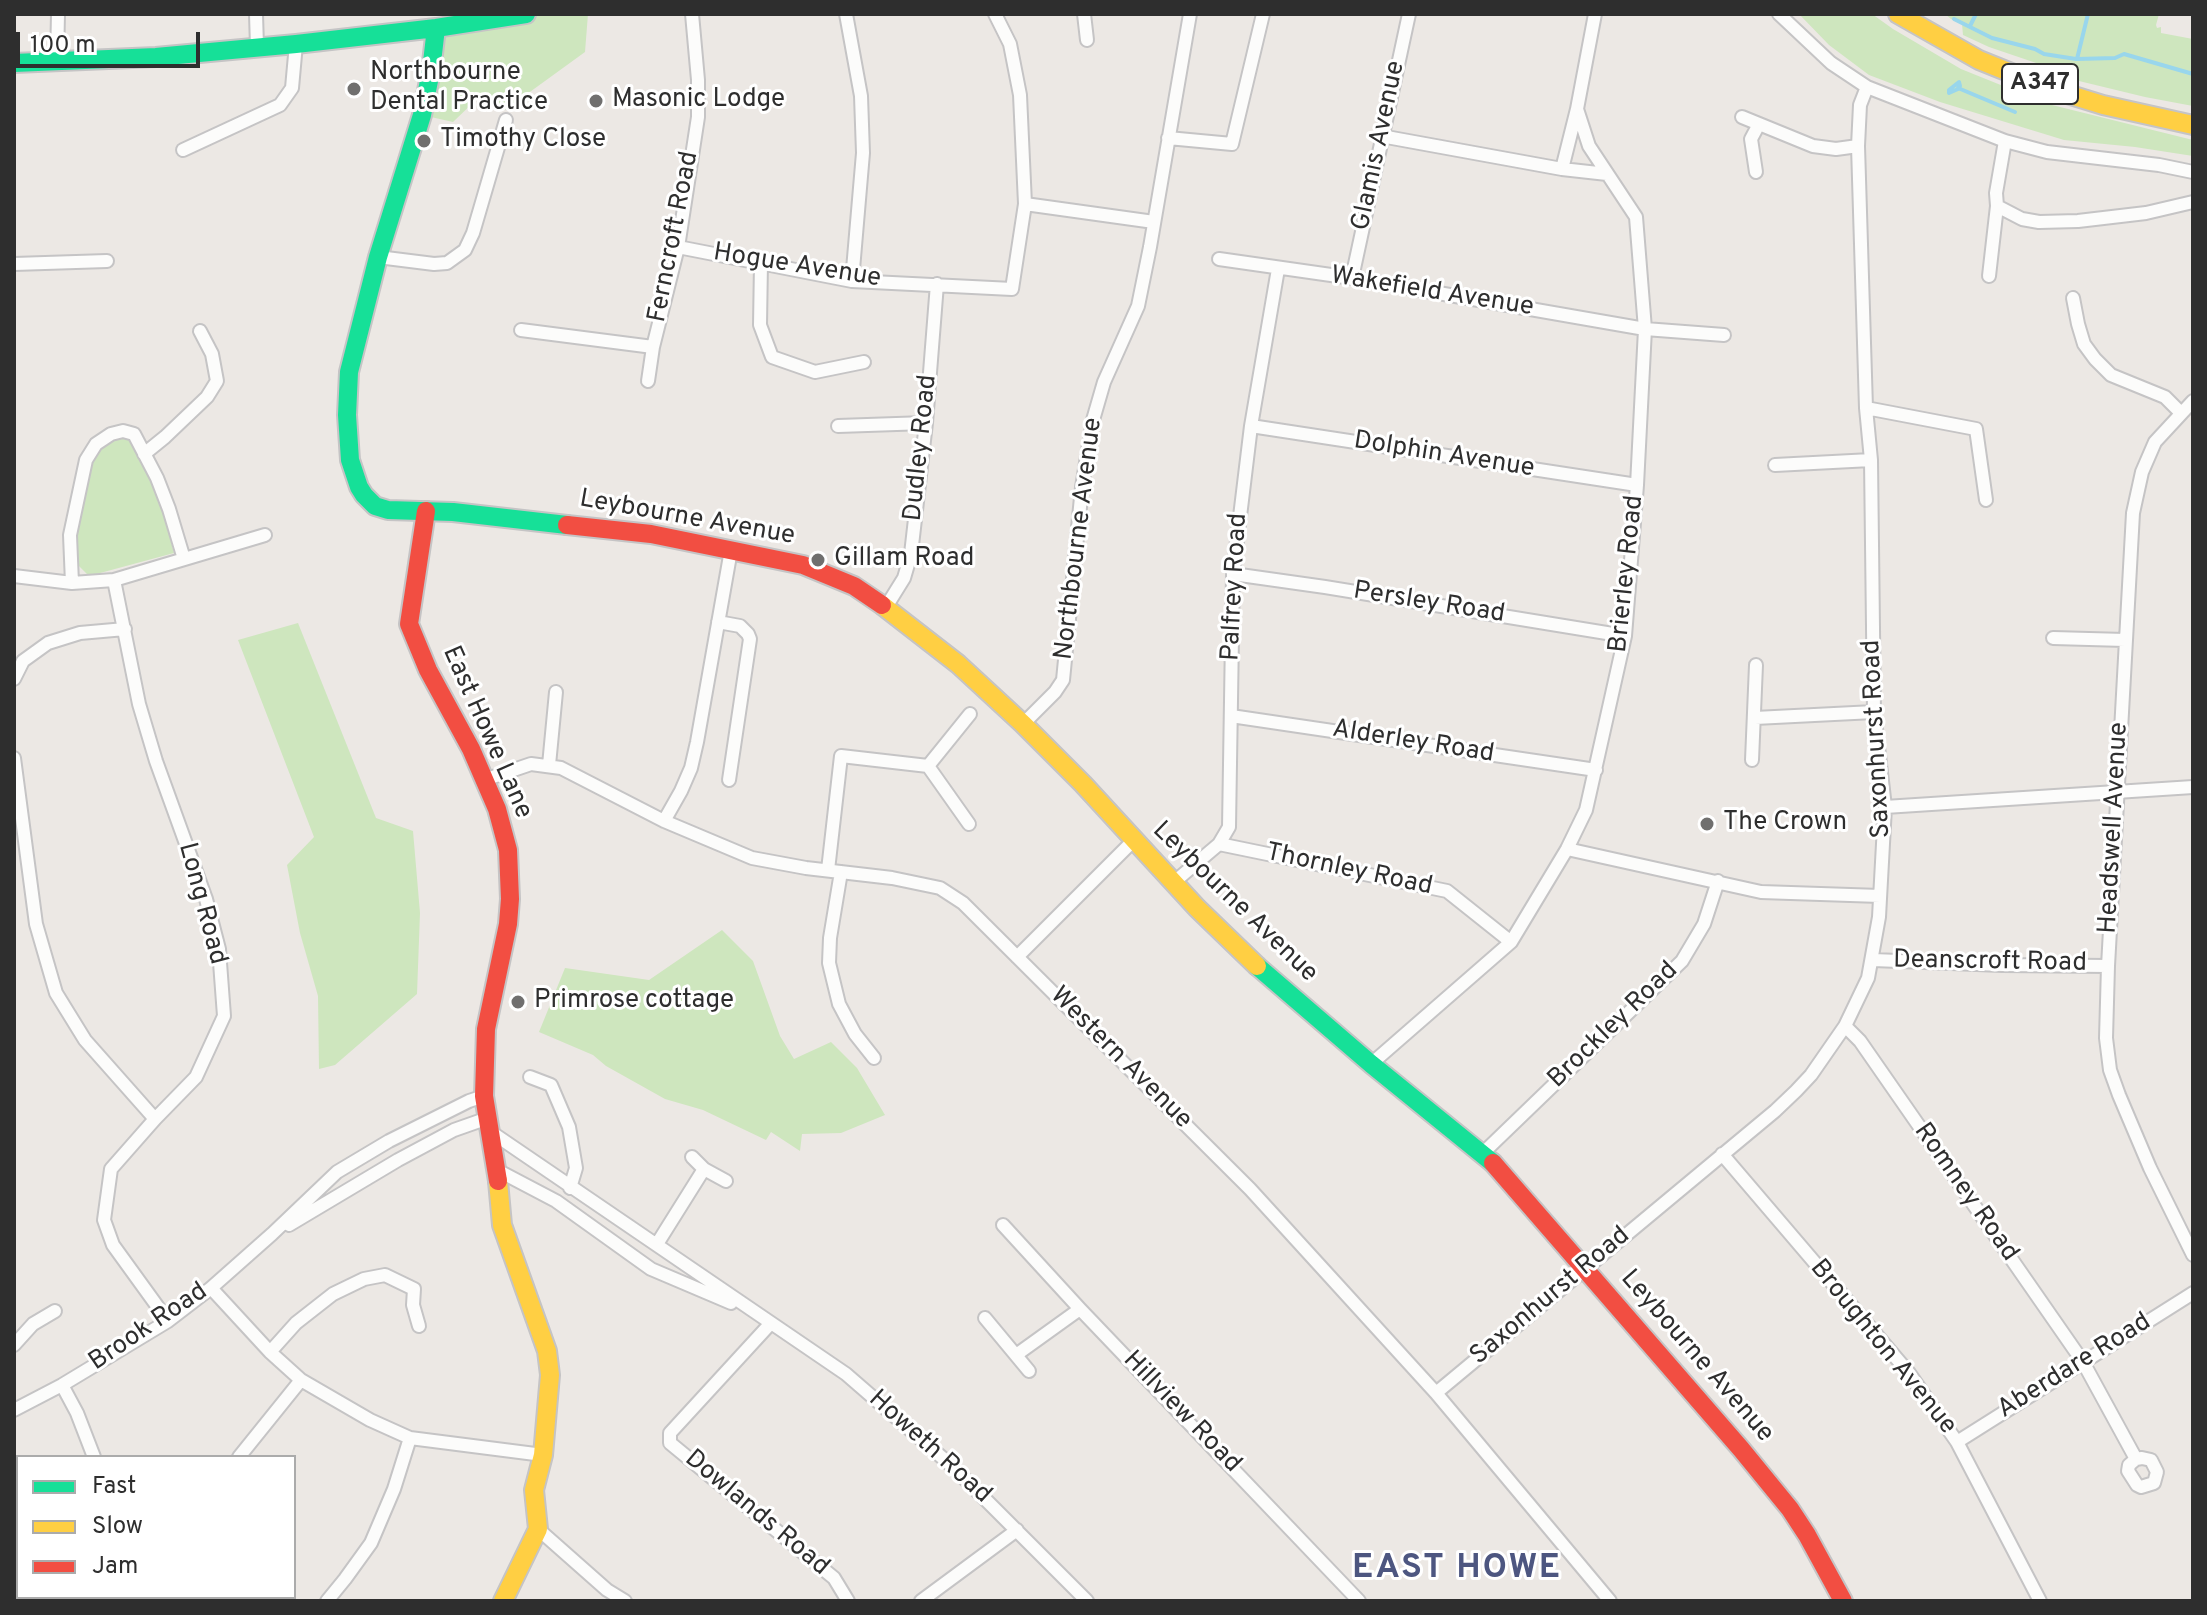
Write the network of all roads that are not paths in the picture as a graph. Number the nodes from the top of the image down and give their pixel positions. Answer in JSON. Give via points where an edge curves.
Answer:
{"nodes":[{"id":1,"x":58,"y":14,"type":"edge"},
{"id":2,"x":256,"y":14,"type":"edge"},
{"id":3,"x":526,"y":14,"type":"edge"},
{"id":4,"x":692,"y":14,"type":"edge"},
{"id":5,"x":846,"y":14,"type":"edge"},
{"id":6,"x":995,"y":14,"type":"edge"},
{"id":7,"x":1084,"y":14,"type":"edge"},
{"id":8,"x":1190,"y":14,"type":"edge"},
{"id":9,"x":1263,"y":14,"type":"edge"},
{"id":10,"x":1409,"y":14,"type":"edge"},
{"id":11,"x":1595,"y":14,"type":"edge"},
{"id":12,"x":1779,"y":14,"type":"edge"},
{"id":13,"x":1898,"y":14,"type":"edge"},
{"id":14,"x":435,"y":21,"type":"edge"},
{"id":15,"x":1087,"y":40,"type":"dead end"},
{"id":16,"x":296,"y":44,"type":"junction"},
{"id":17,"x":257,"y":47,"type":"junction"},
{"id":18,"x":57,"y":60,"type":"junction"},
{"id":19,"x":14,"y":63,"type":"edge"},
{"id":20,"x":1867,"y":87,"type":"junction"},
{"id":21,"x":1577,"y":109,"type":"junction"},
{"id":22,"x":1742,"y":117,"type":"dead end"},
{"id":23,"x":506,"y":120,"type":"dead end"},
{"id":24,"x":1759,"y":124,"type":"junction"},
{"id":25,"x":2193,"y":125,"type":"edge"},
{"id":26,"x":1381,"y":136,"type":"junction"},
{"id":27,"x":1168,"y":138,"type":"junction"},
{"id":28,"x":2005,"y":141,"type":"junction"},
{"id":29,"x":1858,"y":146,"type":"junction"},
{"id":30,"x":183,"y":150,"type":"dead end"},
{"id":31,"x":1562,"y":169,"type":"junction"},
{"id":32,"x":1756,"y":172,"type":"dead end"},
{"id":33,"x":2193,"y":172,"type":"edge"},
{"id":34,"x":1607,"y":174,"type":"junction"},
{"id":35,"x":2193,"y":202,"type":"edge"},
{"id":36,"x":1025,"y":204,"type":"junction"},
{"id":37,"x":1997,"y":206,"type":"junction"},
{"id":38,"x":1154,"y":222,"type":"junction"},
{"id":39,"x":678,"y":247,"type":"junction"},
{"id":40,"x":378,"y":257,"type":"junction"},
{"id":41,"x":1219,"y":259,"type":"dead end"},
{"id":42,"x":107,"y":261,"type":"dead end"},
{"id":43,"x":761,"y":263,"type":"junction"},
{"id":44,"x":14,"y":264,"type":"edge"},
{"id":45,"x":1278,"y":269,"type":"junction"},
{"id":46,"x":1989,"y":276,"type":"dead end"},
{"id":47,"x":1352,"y":278,"type":"junction"},
{"id":48,"x":852,"y":281,"type":"junction"},
{"id":49,"x":937,"y":284,"type":"junction"},
{"id":50,"x":2073,"y":298,"type":"dead end"},
{"id":51,"x":1645,"y":329,"type":"junction"},
{"id":52,"x":521,"y":330,"type":"dead end"},
{"id":53,"x":200,"y":331,"type":"dead end"},
{"id":54,"x":536,"y":332,"type":"junction"},
{"id":55,"x":1724,"y":335,"type":"dead end"},
{"id":56,"x":535,"y":347,"type":"dead end"},
{"id":57,"x":653,"y":347,"type":"junction"},
{"id":58,"x":864,"y":362,"type":"dead end"},
{"id":59,"x":651,"y":363,"type":"junction"},
{"id":60,"x":667,"y":364,"type":"dead end"},
{"id":61,"x":648,"y":381,"type":"dead end"},
{"id":62,"x":2193,"y":401,"type":"edge"},
{"id":63,"x":1866,"y":408,"type":"junction"},
{"id":64,"x":2181,"y":413,"type":"junction"},
{"id":65,"x":926,"y":423,"type":"junction"},
{"id":66,"x":838,"y":426,"type":"dead end"},
{"id":67,"x":1251,"y":426,"type":"junction"},
{"id":68,"x":144,"y":454,"type":"junction"},
{"id":69,"x":1871,"y":460,"type":"junction"},
{"id":70,"x":1775,"y":465,"type":"dead end"},
{"id":71,"x":1637,"y":485,"type":"junction"},
{"id":72,"x":1986,"y":500,"type":"dead end"},
{"id":73,"x":426,"y":511,"type":"junction"},
{"id":74,"x":265,"y":535,"type":"dead end"},
{"id":75,"x":731,"y":550,"type":"junction"},
{"id":76,"x":184,"y":559,"type":"junction"},
{"id":77,"x":1233,"y":574,"type":"junction"},
{"id":78,"x":14,"y":576,"type":"edge"},
{"id":79,"x":114,"y":580,"type":"junction"},
{"id":80,"x":72,"y":583,"type":"junction"},
{"id":81,"x":886,"y":607,"type":"junction"},
{"id":82,"x":718,"y":622,"type":"junction"},
{"id":83,"x":125,"y":629,"type":"junction"},
{"id":84,"x":1625,"y":636,"type":"junction"},
{"id":85,"x":2053,"y":638,"type":"dead end"},
{"id":86,"x":2125,"y":640,"type":"junction"},
{"id":87,"x":1756,"y":665,"type":"dead end"},
{"id":88,"x":14,"y":679,"type":"edge"},
{"id":89,"x":556,"y":692,"type":"dead end"},
{"id":90,"x":1874,"y":712,"type":"junction"},
{"id":91,"x":970,"y":714,"type":"dead end"},
{"id":92,"x":1231,"y":716,"type":"junction"},
{"id":93,"x":1755,"y":718,"type":"junction"},
{"id":94,"x":1023,"y":724,"type":"junction"},
{"id":95,"x":14,"y":758,"type":"edge"},
{"id":96,"x":1752,"y":760,"type":"dead end"},
{"id":97,"x":549,"y":765,"type":"junction"},
{"id":98,"x":928,"y":766,"type":"junction"},
{"id":99,"x":1596,"y":770,"type":"junction"},
{"id":100,"x":484,"y":780,"type":"junction"},
{"id":101,"x":729,"y":780,"type":"dead end"},
{"id":102,"x":2193,"y":787,"type":"edge"},
{"id":103,"x":2118,"y":791,"type":"junction"},
{"id":104,"x":1885,"y":807,"type":"junction"},
{"id":105,"x":664,"y":821,"type":"junction"},
{"id":106,"x":969,"y":824,"type":"dead end"},
{"id":107,"x":1133,"y":841,"type":"junction"},
{"id":108,"x":1219,"y":844,"type":"junction"},
{"id":109,"x":1567,"y":849,"type":"junction"},
{"id":110,"x":834,"y":871,"type":"junction"},
{"id":111,"x":1718,"y":881,"type":"junction"},
{"id":112,"x":1173,"y":883,"type":"junction"},
{"id":113,"x":1880,"y":896,"type":"junction"},
{"id":114,"x":1511,"y":942,"type":"junction"},
{"id":115,"x":1017,"y":957,"type":"junction"},
{"id":116,"x":1873,"y":960,"type":"junction"},
{"id":117,"x":2108,"y":966,"type":"junction"},
{"id":118,"x":1845,"y":1026,"type":"junction"},
{"id":119,"x":874,"y":1058,"type":"dead end"},
{"id":120,"x":1371,"y":1064,"type":"junction"},
{"id":121,"x":530,"y":1077,"type":"dead end"},
{"id":122,"x":484,"y":1096,"type":"junction"},
{"id":123,"x":155,"y":1119,"type":"junction"},
{"id":124,"x":489,"y":1125,"type":"junction"},
{"id":125,"x":1483,"y":1153,"type":"junction"},
{"id":126,"x":1722,"y":1154,"type":"junction"},
{"id":127,"x":692,"y":1157,"type":"dead end"},
{"id":128,"x":704,"y":1169,"type":"junction"},
{"id":129,"x":497,"y":1170,"type":"junction"},
{"id":130,"x":726,"y":1181,"type":"dead end"},
{"id":131,"x":570,"y":1188,"type":"junction"},
{"id":132,"x":1003,"y":1225,"type":"dead end"},
{"id":133,"x":272,"y":1234,"type":"junction"},
{"id":134,"x":657,"y":1244,"type":"junction"},
{"id":135,"x":2193,"y":1255,"type":"edge"},
{"id":136,"x":1586,"y":1268,"type":"junction"},
{"id":137,"x":211,"y":1288,"type":"junction"},
{"id":138,"x":2193,"y":1293,"type":"edge"},
{"id":139,"x":1080,"y":1309,"type":"junction"},
{"id":140,"x":55,"y":1311,"type":"dead end"},
{"id":141,"x":756,"y":1313,"type":"junction"},
{"id":142,"x":985,"y":1318,"type":"dead end"},
{"id":143,"x":168,"y":1321,"type":"junction"},
{"id":144,"x":771,"y":1323,"type":"junction"},
{"id":145,"x":419,"y":1326,"type":"dead end"},
{"id":146,"x":14,"y":1345,"type":"edge"},
{"id":147,"x":270,"y":1352,"type":"junction"},
{"id":148,"x":1016,"y":1355,"type":"junction"},
{"id":149,"x":2083,"y":1362,"type":"junction"},
{"id":150,"x":1029,"y":1371,"type":"dead end"},
{"id":151,"x":301,"y":1380,"type":"junction"},
{"id":152,"x":62,"y":1385,"type":"junction"},
{"id":153,"x":1436,"y":1393,"type":"junction"},
{"id":154,"x":15,"y":1408,"type":"edge"},
{"id":155,"x":410,"y":1438,"type":"junction"},
{"id":156,"x":1957,"y":1442,"type":"junction"},
{"id":157,"x":93,"y":1455,"type":"edge"},
{"id":158,"x":241,"y":1455,"type":"edge"},
{"id":159,"x":543,"y":1455,"type":"junction"},
{"id":160,"x":2136,"y":1459,"type":"dead end"},
{"id":161,"x":538,"y":1529,"type":"junction"},
{"id":162,"x":1017,"y":1530,"type":"junction"},
{"id":163,"x":940,"y":1596,"type":"edge"},
{"id":164,"x":327,"y":1601,"type":"edge"},
{"id":165,"x":503,"y":1601,"type":"edge"},
{"id":166,"x":625,"y":1601,"type":"edge"},
{"id":167,"x":848,"y":1601,"type":"edge"},
{"id":168,"x":921,"y":1601,"type":"edge"},
{"id":169,"x":1087,"y":1601,"type":"edge"},
{"id":170,"x":1359,"y":1601,"type":"edge"},
{"id":171,"x":1610,"y":1601,"type":"edge"},
{"id":172,"x":1843,"y":1601,"type":"edge"},
{"id":173,"x":2040,"y":1601,"type":"edge"}],
"edges":[{"from":1,"to":18,"type":"street"},
{"from":2,"to":17,"type":"street"},
{"from":3,"to":14,"type":"street"},
{"from":4,"to":39,"type":"street","name":"Ferncroft Road","via":[[698,107]]},
{"from":5,"to":48,"type":"street","via":[[861,96],[863,153]]},
{"from":6,"to":36,"type":"street","via":[[1010,44],[1020,95]]},
{"from":7,"to":15,"type":"street"},
{"from":8,"to":27,"type":"street","name":"Northbourne Avenue"},
{"from":9,"to":27,"type":"street","via":[[1232,144]]},
{"from":10,"to":26,"type":"street","name":"Glamis Avenue"},
{"from":11,"to":21,"type":"street","name":"Brierley Road"},
{"from":12,"to":20,"type":"street","via":[[1831,63]]},
{"from":13,"to":25,"type":"street","number":"A347","via":[[1979,60],[2051,89]]},
{"from":14,"to":16,"type":"street"},
{"from":14,"to":40,"type":"street","via":[[422,115]]},
{"from":16,"to":17,"type":"street"},
{"from":16,"to":30,"type":"street","via":[[292,88],[280,105]]},
{"from":17,"to":18,"type":"street"},
{"from":18,"to":19,"type":"street"},
{"from":20,"to":28,"type":"street"},
{"from":20,"to":29,"type":"street","name":"Saxonhurst Road","via":[[1860,105]]},
{"from":21,"to":31,"type":"street"},
{"from":21,"to":34,"type":"street","name":"Brierley Road","via":[[1589,146]]},
{"from":22,"to":24,"type":"street"},
{"from":23,"to":40,"type":"street","via":[[465,250],[447,263]]},
{"from":24,"to":29,"type":"street","via":[[1813,146]]},
{"from":24,"to":32,"type":"street","via":[[1751,139]]},
{"from":26,"to":31,"type":"street"},
{"from":26,"to":47,"type":"street","name":"Glamis Avenue"},
{"from":27,"to":38,"type":"street","name":"Northbourne Avenue"},
{"from":28,"to":33,"type":"street","via":[[2047,152]]},
{"from":28,"to":37,"type":"street"},
{"from":29,"to":63,"type":"street","name":"Saxonhurst Road"},
{"from":31,"to":34,"type":"street"},
{"from":34,"to":51,"type":"street","name":"Brierley Road","via":[[1636,217]]},
{"from":35,"to":37,"type":"street","via":[[2146,213],[2039,222]]},
{"from":36,"to":38,"type":"street"},
{"from":36,"to":49,"type":"street","name":"Hogue Avenue","via":[[1012,289]]},
{"from":37,"to":46,"type":"street"},
{"from":38,"to":94,"type":"street","name":"Northbourne Avenue","via":[[1138,306],[1093,420],[1063,680]]},
{"from":39,"to":43,"type":"street","name":"Hogue Avenue"},
{"from":39,"to":57,"type":"street","name":"Ferncroft Road"},
{"from":40,"to":73,"type":"street","via":[[349,372],[350,460],[359,487],[375,506]]},
{"from":41,"to":45,"type":"street","name":"Wakefield Avenue"},
{"from":42,"to":44,"type":"street"},
{"from":43,"to":48,"type":"street","name":"Hogue Avenue"},
{"from":43,"to":58,"type":"street","via":[[760,325],[772,357],[815,372]]},
{"from":45,"to":47,"type":"street","name":"Wakefield Avenue"},
{"from":45,"to":67,"type":"street","name":"Palfrey Road"},
{"from":47,"to":51,"type":"street","name":"Wakefield Avenue"},
{"from":48,"to":49,"type":"street","name":"Hogue Avenue"},
{"from":49,"to":65,"type":"street","name":"Dudley Road"},
{"from":50,"to":64,"type":"street","via":[[2084,344],[2095,359],[2111,375],[2165,397]]},
{"from":51,"to":55,"type":"street","name":"Wakefield Avenue"},
{"from":51,"to":71,"type":"street","name":"Brierley Road"},
{"from":52,"to":54,"type":"street"},
{"from":53,"to":68,"type":"street","via":[[217,381],[207,397]]},
{"from":54,"to":56,"type":"street"},
{"from":54,"to":57,"type":"street"},
{"from":57,"to":59,"type":"street","name":"Ferncroft Road"},
{"from":59,"to":60,"type":"street"},
{"from":59,"to":61,"type":"street","name":"Ferncroft Road"},
{"from":62,"to":64,"type":"street","name":"Headswell Avenue"},
{"from":63,"to":69,"type":"street","name":"Saxonhurst Road"},
{"from":63,"to":72,"type":"street","via":[[1976,429]]},
{"from":64,"to":86,"type":"street","name":"Headswell Avenue","via":[[2155,442],[2142,472],[2133,513]]},
{"from":65,"to":66,"type":"street"},
{"from":65,"to":81,"type":"street","name":"Dudley Road","via":[[909,566]]},
{"from":67,"to":71,"type":"street","name":"Dolphin Avenue"},
{"from":67,"to":77,"type":"street","name":"Palfrey Road"},
{"from":68,"to":76,"type":"street"},
{"from":68,"to":80,"type":"street","via":[[134,434],[123,431],[96,444],[86,460],[70,535]]},
{"from":69,"to":70,"type":"street"},
{"from":69,"to":90,"type":"street","name":"Saxonhurst Road"},
{"from":71,"to":84,"type":"street","name":"Brierley Road"},
{"from":73,"to":75,"type":"street","name":"Leybourne Avenue","via":[[651,534]]},
{"from":73,"to":100,"type":"street","name":"East Howe Lane","via":[[409,624]]},
{"from":74,"to":76,"type":"street"},
{"from":75,"to":81,"type":"street","name":"Leybourne Avenue","via":[[821,571]]},
{"from":75,"to":82,"type":"street"},
{"from":76,"to":79,"type":"street"},
{"from":77,"to":84,"type":"street","name":"Persley Road"},
{"from":77,"to":92,"type":"street","name":"Palfrey Road"},
{"from":78,"to":80,"type":"street"},
{"from":79,"to":80,"type":"street"},
{"from":79,"to":83,"type":"street","name":"Long Road"},
{"from":81,"to":94,"type":"street","name":"Leybourne Avenue"},
{"from":82,"to":101,"type":"street","via":[[740,626],[750,639]]},
{"from":82,"to":105,"type":"street","via":[[691,768]]},
{"from":83,"to":88,"type":"street","via":[[80,633],[48,643],[23,661]]},
{"from":83,"to":123,"type":"street","name":"Long Road","via":[[139,704],[219,949],[224,1016],[196,1077]]},
{"from":84,"to":99,"type":"street","name":"Brierley Road"},
{"from":85,"to":86,"type":"street"},
{"from":86,"to":103,"type":"street","name":"Headswell Avenue"},
{"from":87,"to":93,"type":"street"},
{"from":89,"to":97,"type":"street"},
{"from":90,"to":93,"type":"street"},
{"from":90,"to":104,"type":"street","name":"Saxonhurst Road"},
{"from":91,"to":98,"type":"street"},
{"from":92,"to":99,"type":"street","name":"Alderley Road"},
{"from":92,"to":108,"type":"street","name":"Palfrey Road","via":[[1229,827]]},
{"from":93,"to":96,"type":"street"},
{"from":94,"to":107,"type":"street","name":"Leybourne Avenue"},
{"from":95,"to":123,"type":"street","via":[[36,924],[56,993],[85,1040]]},
{"from":97,"to":100,"type":"street","via":[[522,766]]},
{"from":97,"to":105,"type":"street","name":"Western Avenue"},
{"from":98,"to":106,"type":"street"},
{"from":98,"to":110,"type":"street","via":[[841,756]]},
{"from":99,"to":109,"type":"street","name":"Brierley Road","via":[[1586,810]]},
{"from":100,"to":122,"type":"street","name":"East Howe Lane","via":[[508,850],[510,899],[506,943],[486,1029]]},
{"from":102,"to":103,"type":"street"},
{"from":103,"to":104,"type":"street"},
{"from":103,"to":117,"type":"street","name":"Headswell Avenue"},
{"from":104,"to":113,"type":"street","name":"Saxonhurst Road"},
{"from":105,"to":110,"type":"street","name":"Western Avenue","via":[[752,858]]},
{"from":107,"to":112,"type":"street","name":"Leybourne Avenue"},
{"from":107,"to":115,"type":"street"},
{"from":108,"to":112,"type":"street"},
{"from":108,"to":114,"type":"street","name":"Thornley Road","via":[[1447,891]]},
{"from":109,"to":111,"type":"street"},
{"from":109,"to":114,"type":"street","name":"Brierley Road"},
{"from":110,"to":115,"type":"street","name":"Western Avenue","via":[[940,888],[963,903]]},
{"from":110,"to":119,"type":"street","via":[[829,963],[839,1004]]},
{"from":111,"to":113,"type":"street","via":[[1761,892]]},
{"from":111,"to":125,"type":"street","name":"Brockley Road","via":[[1704,924],[1682,961]]},
{"from":112,"to":120,"type":"street","name":"Leybourne Avenue","via":[[1277,985]]},
{"from":113,"to":116,"type":"street","name":"Saxonhurst Road"},
{"from":114,"to":120,"type":"street","name":"Brierley Road"},
{"from":115,"to":153,"type":"street","name":"Western Avenue","via":[[1250,1189]]},
{"from":116,"to":117,"type":"street","name":"Deanscroft Road"},
{"from":116,"to":118,"type":"street","name":"Saxonhurst Road"},
{"from":117,"to":135,"type":"street","name":"Headswell Avenue","via":[[2110,1070]]},
{"from":118,"to":126,"type":"street","name":"Saxonhurst Road","via":[[1796,1091]]},
{"from":118,"to":149,"type":"street","name":"Romney Road"},
{"from":120,"to":125,"type":"street","name":"Leybourne Avenue"},
{"from":121,"to":131,"type":"street","via":[[551,1085],[569,1127],[576,1168]]},
{"from":122,"to":124,"type":"street","name":"East Howe Lane"},
{"from":122,"to":133,"type":"street","name":"Brook Road","via":[[337,1172]]},
{"from":123,"to":143,"type":"street","name":"Long Road","via":[[111,1169],[104,1220],[113,1245]]},
{"from":124,"to":129,"type":"street","name":"East Howe Lane"},
{"from":124,"to":131,"type":"street","name":"Howeth Road"},
{"from":124,"to":133,"type":"street","name":"Brook Road","via":[[454,1130]]},
{"from":125,"to":136,"type":"street","name":"Leybourne Avenue"},
{"from":126,"to":136,"type":"street","name":"Saxonhurst Road"},
{"from":126,"to":156,"type":"street","name":"Broughton Avenue","via":[[1909,1373]]},
{"from":127,"to":128,"type":"street"},
{"from":128,"to":130,"type":"street"},
{"from":128,"to":134,"type":"street"},
{"from":129,"to":141,"type":"street","name":"Howeth Road","via":[[556,1201],[651,1269]]},
{"from":129,"to":159,"type":"street","name":"East Howe Lane","via":[[505,1235],[547,1351]]},
{"from":131,"to":134,"type":"street","name":"Howeth Road"},
{"from":132,"to":139,"type":"street","name":"Hillview Road"},
{"from":133,"to":137,"type":"street","name":"Brook Road"},
{"from":134,"to":141,"type":"street","name":"Howeth Road"},
{"from":136,"to":153,"type":"street","name":"Saxonhurst Road"},
{"from":136,"to":172,"type":"street","name":"Leybourne Avenue","via":[[1790,1509]]},
{"from":137,"to":143,"type":"street","name":"Brook Road"},
{"from":137,"to":147,"type":"street"},
{"from":138,"to":149,"type":"street","name":"Aberdare Road"},
{"from":139,"to":148,"type":"street"},
{"from":139,"to":170,"type":"street","name":"Hillview Road"},
{"from":140,"to":146,"type":"street","via":[[33,1324]]},
{"from":141,"to":144,"type":"street","name":"Howeth Road"},
{"from":142,"to":148,"type":"street"},
{"from":143,"to":152,"type":"street","name":"Brook Road"},
{"from":144,"to":162,"type":"street","name":"Howeth Road","via":[[846,1374]]},
{"from":144,"to":167,"type":"street","name":"Dowlands Road","via":[[670,1433],[670,1443],[834,1578]]},
{"from":145,"to":147,"type":"street","via":[[414,1289],[385,1275],[333,1294]]},
{"from":147,"to":151,"type":"street"},
{"from":148,"to":150,"type":"street"},
{"from":149,"to":156,"type":"street","name":"Aberdare Road"},
{"from":149,"to":160,"type":"street","name":"Romney Road"},
{"from":151,"to":155,"type":"street"},
{"from":151,"to":158,"type":"street"},
{"from":152,"to":154,"type":"street","name":"Brook Road"},
{"from":152,"to":157,"type":"street"},
{"from":153,"to":171,"type":"street","name":"Western Avenue"},
{"from":155,"to":159,"type":"street"},
{"from":155,"to":164,"type":"street","via":[[371,1543]]},
{"from":156,"to":173,"type":"street","name":"Broughton Avenue"},
{"from":159,"to":161,"type":"street","name":"East Howe Lane","via":[[534,1490]]},
{"from":161,"to":165,"type":"street"},
{"from":161,"to":166,"type":"street"},
{"from":162,"to":163,"type":"street","via":[[969,1564]]},
{"from":162,"to":169,"type":"street","name":"Howeth Road"},
{"from":163,"to":168,"type":"street"}]}
